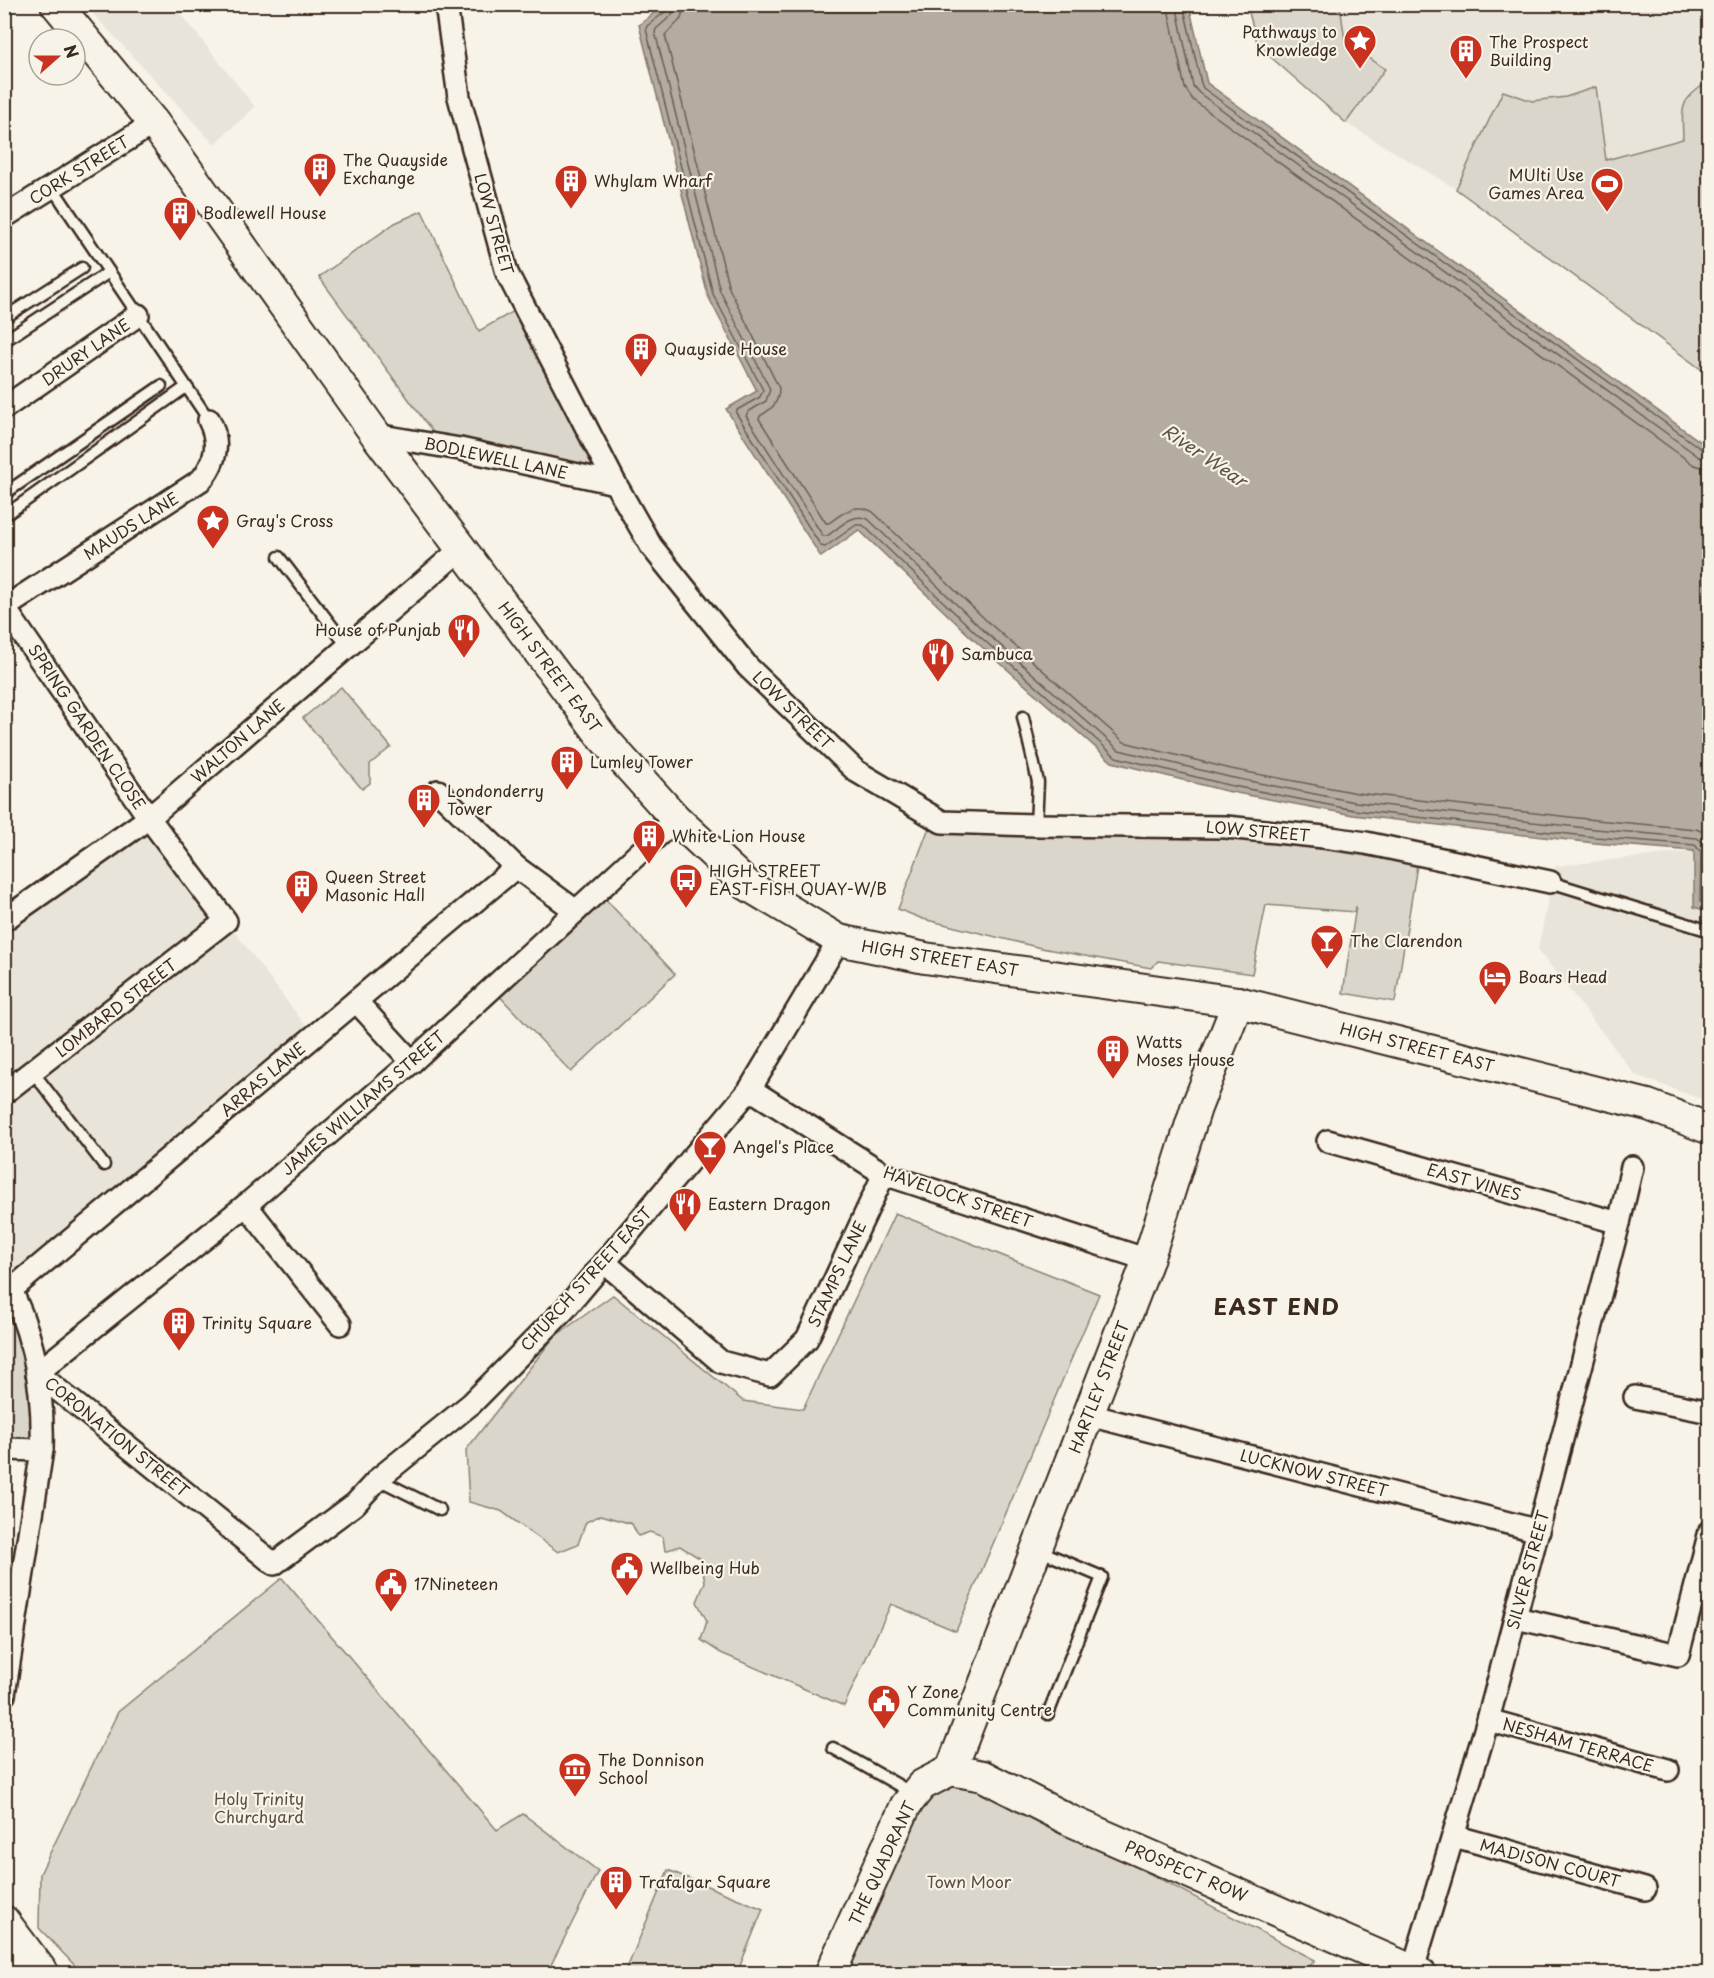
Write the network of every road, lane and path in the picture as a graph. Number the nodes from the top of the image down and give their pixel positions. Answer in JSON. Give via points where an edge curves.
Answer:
{"nodes":[{"id":1,"x":56,"y":4,"type":"edge"},
{"id":2,"x":446,"y":4,"type":"edge"},
{"id":3,"x":154,"y":123,"type":"junction"},
{"id":4,"x":52,"y":187,"type":"junction"},
{"id":5,"x":4,"y":218,"type":"edge"},
{"id":6,"x":82,"y":268,"type":"dead end"},
{"id":7,"x":109,"y":272,"type":"junction"},
{"id":8,"x":138,"y":315,"type":"junction"},
{"id":9,"x":4,"y":318,"type":"edge"},
{"id":10,"x":4,"y":341,"type":"edge"},
{"id":11,"x":161,"y":386,"type":"dead end"},
{"id":12,"x":186,"y":387,"type":"junction"},
{"id":13,"x":4,"y":408,"type":"edge"},
{"id":14,"x":209,"y":420,"type":"joint"},
{"id":15,"x":376,"y":435,"type":"junction"},
{"id":16,"x":615,"y":483,"type":"junction"},
{"id":17,"x":4,"y":494,"type":"edge"},
{"id":18,"x":4,"y":516,"type":"edge"},
{"id":19,"x":461,"y":549,"type":"junction"},
{"id":20,"x":279,"y":557,"type":"dead end"},
{"id":21,"x":5,"y":608,"type":"edge"},
{"id":22,"x":348,"y":647,"type":"junction"},
{"id":23,"x":1023,"y":717,"type":"dead end"},
{"id":24,"x":438,"y":790,"type":"dead end"},
{"id":25,"x":149,"y":818,"type":"junction"},
{"id":26,"x":676,"y":819,"type":"junction"},
{"id":27,"x":1036,"y":825,"type":"junction"},
{"id":28,"x":516,"y":867,"type":"junction"},
{"id":29,"x":1550,"y":882,"type":"joint"},
{"id":30,"x":576,"y":911,"type":"junction"},
{"id":31,"x":4,"y":920,"type":"edge"},
{"id":32,"x":226,"y":921,"type":"joint"},
{"id":33,"x":1710,"y":931,"type":"edge"},
{"id":34,"x":839,"y":940,"type":"junction"},
{"id":35,"x":356,"y":1001,"type":"junction"},
{"id":36,"x":1238,"y":1002,"type":"junction"},
{"id":37,"x":412,"y":1062,"type":"junction"},
{"id":38,"x":33,"y":1072,"type":"junction"},
{"id":39,"x":750,"y":1089,"type":"junction"},
{"id":40,"x":4,"y":1093,"type":"edge"},
{"id":41,"x":1710,"y":1130,"type":"edge"},
{"id":42,"x":1328,"y":1141,"type":"dead end"},
{"id":43,"x":104,"y":1165,"type":"dead end"},
{"id":44,"x":1632,"y":1167,"type":"dead end"},
{"id":45,"x":884,"y":1173,"type":"junction"},
{"id":46,"x":246,"y":1205,"type":"junction"},
{"id":47,"x":1620,"y":1223,"type":"junction"},
{"id":48,"x":1148,"y":1260,"type":"junction"},
{"id":49,"x":604,"y":1262,"type":"junction"},
{"id":50,"x":8,"y":1285,"type":"edge"},
{"id":51,"x":340,"y":1324,"type":"dead end"},
{"id":52,"x":38,"y":1373,"type":"junction"},
{"id":53,"x":1635,"y":1397,"type":"dead end"},
{"id":54,"x":1710,"y":1412,"type":"edge"},
{"id":55,"x":1089,"y":1416,"type":"junction"},
{"id":56,"x":4,"y":1449,"type":"edge"},
{"id":57,"x":42,"y":1450,"type":"junction"},
{"id":58,"x":378,"y":1479,"type":"junction"},
{"id":59,"x":440,"y":1510,"type":"dead end"},
{"id":60,"x":1539,"y":1531,"type":"junction"},
{"id":61,"x":1710,"y":1531,"type":"edge"},
{"id":62,"x":1037,"y":1550,"type":"junction"},
{"id":63,"x":274,"y":1564,"type":"joint"},
{"id":64,"x":1516,"y":1618,"type":"junction"},
{"id":65,"x":4,"y":1695,"type":"edge"},
{"id":66,"x":1048,"y":1714,"type":"dead end"},
{"id":67,"x":1488,"y":1720,"type":"junction"},
{"id":68,"x":833,"y":1748,"type":"dead end"},
{"id":69,"x":951,"y":1770,"type":"junction"},
{"id":70,"x":1668,"y":1770,"type":"dead end"},
{"id":71,"x":915,"y":1794,"type":"junction"},
{"id":72,"x":1454,"y":1836,"type":"junction"},
{"id":73,"x":1645,"y":1889,"type":"dead end"},
{"id":74,"x":4,"y":1921,"type":"edge"},
{"id":75,"x":4,"y":1968,"type":"edge"},
{"id":76,"x":1417,"y":1971,"type":"edge"},
{"id":77,"x":28,"y":1974,"type":"edge"},
{"id":78,"x":44,"y":1974,"type":"edge"},
{"id":79,"x":830,"y":1974,"type":"edge"}],
"edges":[{"from":1,"to":3,"type":"main road","name":"HIGH STREET EAST"},
{"from":2,"to":16,"type":"street","name":"LOW STREET","via":[[459,97],[507,273]]},
{"from":3,"to":4,"type":"street","name":"CORK STREET"},
{"from":3,"to":15,"type":"main road","name":"HIGH STREET EAST"},
{"from":4,"to":5,"type":"street","name":"CORK STREET"},
{"from":4,"to":7,"type":"lane"},
{"from":6,"to":9,"type":"lane"},
{"from":7,"to":8,"type":"lane"},
{"from":7,"to":10,"type":"lane"},
{"from":8,"to":12,"type":"lane"},
{"from":8,"to":13,"type":"street","name":"DRURY LANE"},
{"from":11,"to":17,"type":"lane"},
{"from":12,"to":14,"type":"lane"},
{"from":12,"to":18,"type":"lane"},
{"from":14,"to":21,"type":"street","name":"MAUDS LANE","via":[[216,452],[201,480]]},
{"from":15,"to":16,"type":"street","name":"BODLEWELL LANE"},
{"from":15,"to":19,"type":"main road","name":"HIGH STREET EAST"},
{"from":16,"to":27,"type":"street","name":"LOW STREET","via":[[651,546],[748,667],[856,771],[942,822]]},
{"from":19,"to":22,"type":"street","name":"WALTON LANE"},
{"from":19,"to":26,"type":"main road","name":"HIGH STREET EAST","via":[[604,739]]},
{"from":20,"to":22,"type":"lane"},
{"from":21,"to":25,"type":"street","name":"SPRING GARDEN CLOSE"},
{"from":22,"to":25,"type":"street","name":"WALTON LANE"},
{"from":23,"to":27,"type":"lane","via":[[1038,782]]},
{"from":24,"to":28,"type":"street"},
{"from":25,"to":31,"type":"street","name":"WALTON LANE"},
{"from":25,"to":32,"type":"street","name":"SPRING GARDEN CLOSE"},
{"from":26,"to":30,"type":"street","name":"JAMES WILLIAMS STREET"},
{"from":26,"to":34,"type":"main road","name":"HIGH STREET EAST","via":[[747,885]]},
{"from":27,"to":29,"type":"street","name":"LOW STREET","via":[[1226,827],[1313,835]]},
{"from":28,"to":30,"type":"street"},
{"from":28,"to":35,"type":"street","name":"ARRAS LANE"},
{"from":29,"to":33,"type":"lane"},
{"from":30,"to":37,"type":"street","name":"JAMES WILLIAMS STREET"},
{"from":32,"to":38,"type":"street","name":"LOMBARD STREET"},
{"from":34,"to":36,"type":"main road","name":"HIGH STREET EAST","via":[[925,958]]},
{"from":34,"to":39,"type":"street","name":"CHURCH STREET EAST"},
{"from":35,"to":37,"type":"street"},
{"from":35,"to":50,"type":"street","name":"ARRAS LANE"},
{"from":36,"to":41,"type":"main road","name":"HIGH STREET EAST","via":[[1648,1105]]},
{"from":36,"to":48,"type":"main road","name":"HARTLEY STREET","via":[[1196,1108]]},
{"from":37,"to":46,"type":"street","name":"JAMES WILLIAMS STREET"},
{"from":38,"to":40,"type":"street","name":"LOMBARD STREET"},
{"from":38,"to":43,"type":"lane"},
{"from":39,"to":45,"type":"street","name":"HAVELOCK STREET"},
{"from":39,"to":49,"type":"street","name":"CHURCH STREET EAST"},
{"from":42,"to":47,"type":"street","name":"EAST VINES"},
{"from":44,"to":47,"type":"street","name":"SILVER STREET"},
{"from":45,"to":48,"type":"street","name":"HAVELOCK STREET"},
{"from":45,"to":49,"type":"street","name":"STAMPS LANE","via":[[807,1339],[770,1376],[721,1362]]},
{"from":46,"to":51,"type":"street"},
{"from":46,"to":52,"type":"street","name":"JAMES WILLIAMS STREET"},
{"from":47,"to":60,"type":"street","name":"SILVER STREET"},
{"from":48,"to":55,"type":"main road","name":"HARTLEY STREET"},
{"from":49,"to":58,"type":"street","name":"CHURCH STREET EAST","via":[[565,1309],[472,1403]]},
{"from":50,"to":52,"type":"street","name":"CORONATION STREET","via":[[27,1330]]},
{"from":52,"to":57,"type":"street"},
{"from":52,"to":63,"type":"street","name":"CORONATION STREET"},
{"from":53,"to":54,"type":"street"},
{"from":55,"to":60,"type":"street","name":"LUCKNOW STREET"},
{"from":55,"to":62,"type":"main road","name":"HARTLEY STREET"},
{"from":56,"to":57,"type":"street"},
{"from":57,"to":65,"type":"street"},
{"from":58,"to":59,"type":"lane"},
{"from":58,"to":63,"type":"street","name":"CHURCH STREET EAST","via":[[355,1504]]},
{"from":60,"to":64,"type":"street","name":"SILVER STREET"},
{"from":61,"to":64,"type":"street","via":[[1678,1655]]},
{"from":62,"to":66,"type":"lane","via":[[1101,1577]]},
{"from":62,"to":69,"type":"main road","name":"HARTLEY STREET"},
{"from":64,"to":67,"type":"street","name":"SILVER STREET"},
{"from":67,"to":70,"type":"street","name":"NESHAM TERRACE"},
{"from":67,"to":72,"type":"street","name":"SILVER STREET"},
{"from":68,"to":71,"type":"lane"},
{"from":69,"to":71,"type":"main road","name":"THE QUADRANT","via":[[922,1785]]},
{"from":69,"to":76,"type":"main road","name":"PROSPECT ROW","via":[[983,1776],[1069,1820]]},
{"from":71,"to":79,"type":"main road","name":"THE QUADRANT","via":[[906,1805]]},
{"from":72,"to":73,"type":"street","name":"MADISON COURT"},
{"from":72,"to":76,"type":"street","name":"SILVER STREET"},
{"from":74,"to":78,"type":"main road"},
{"from":75,"to":77,"type":"main road"}]}
